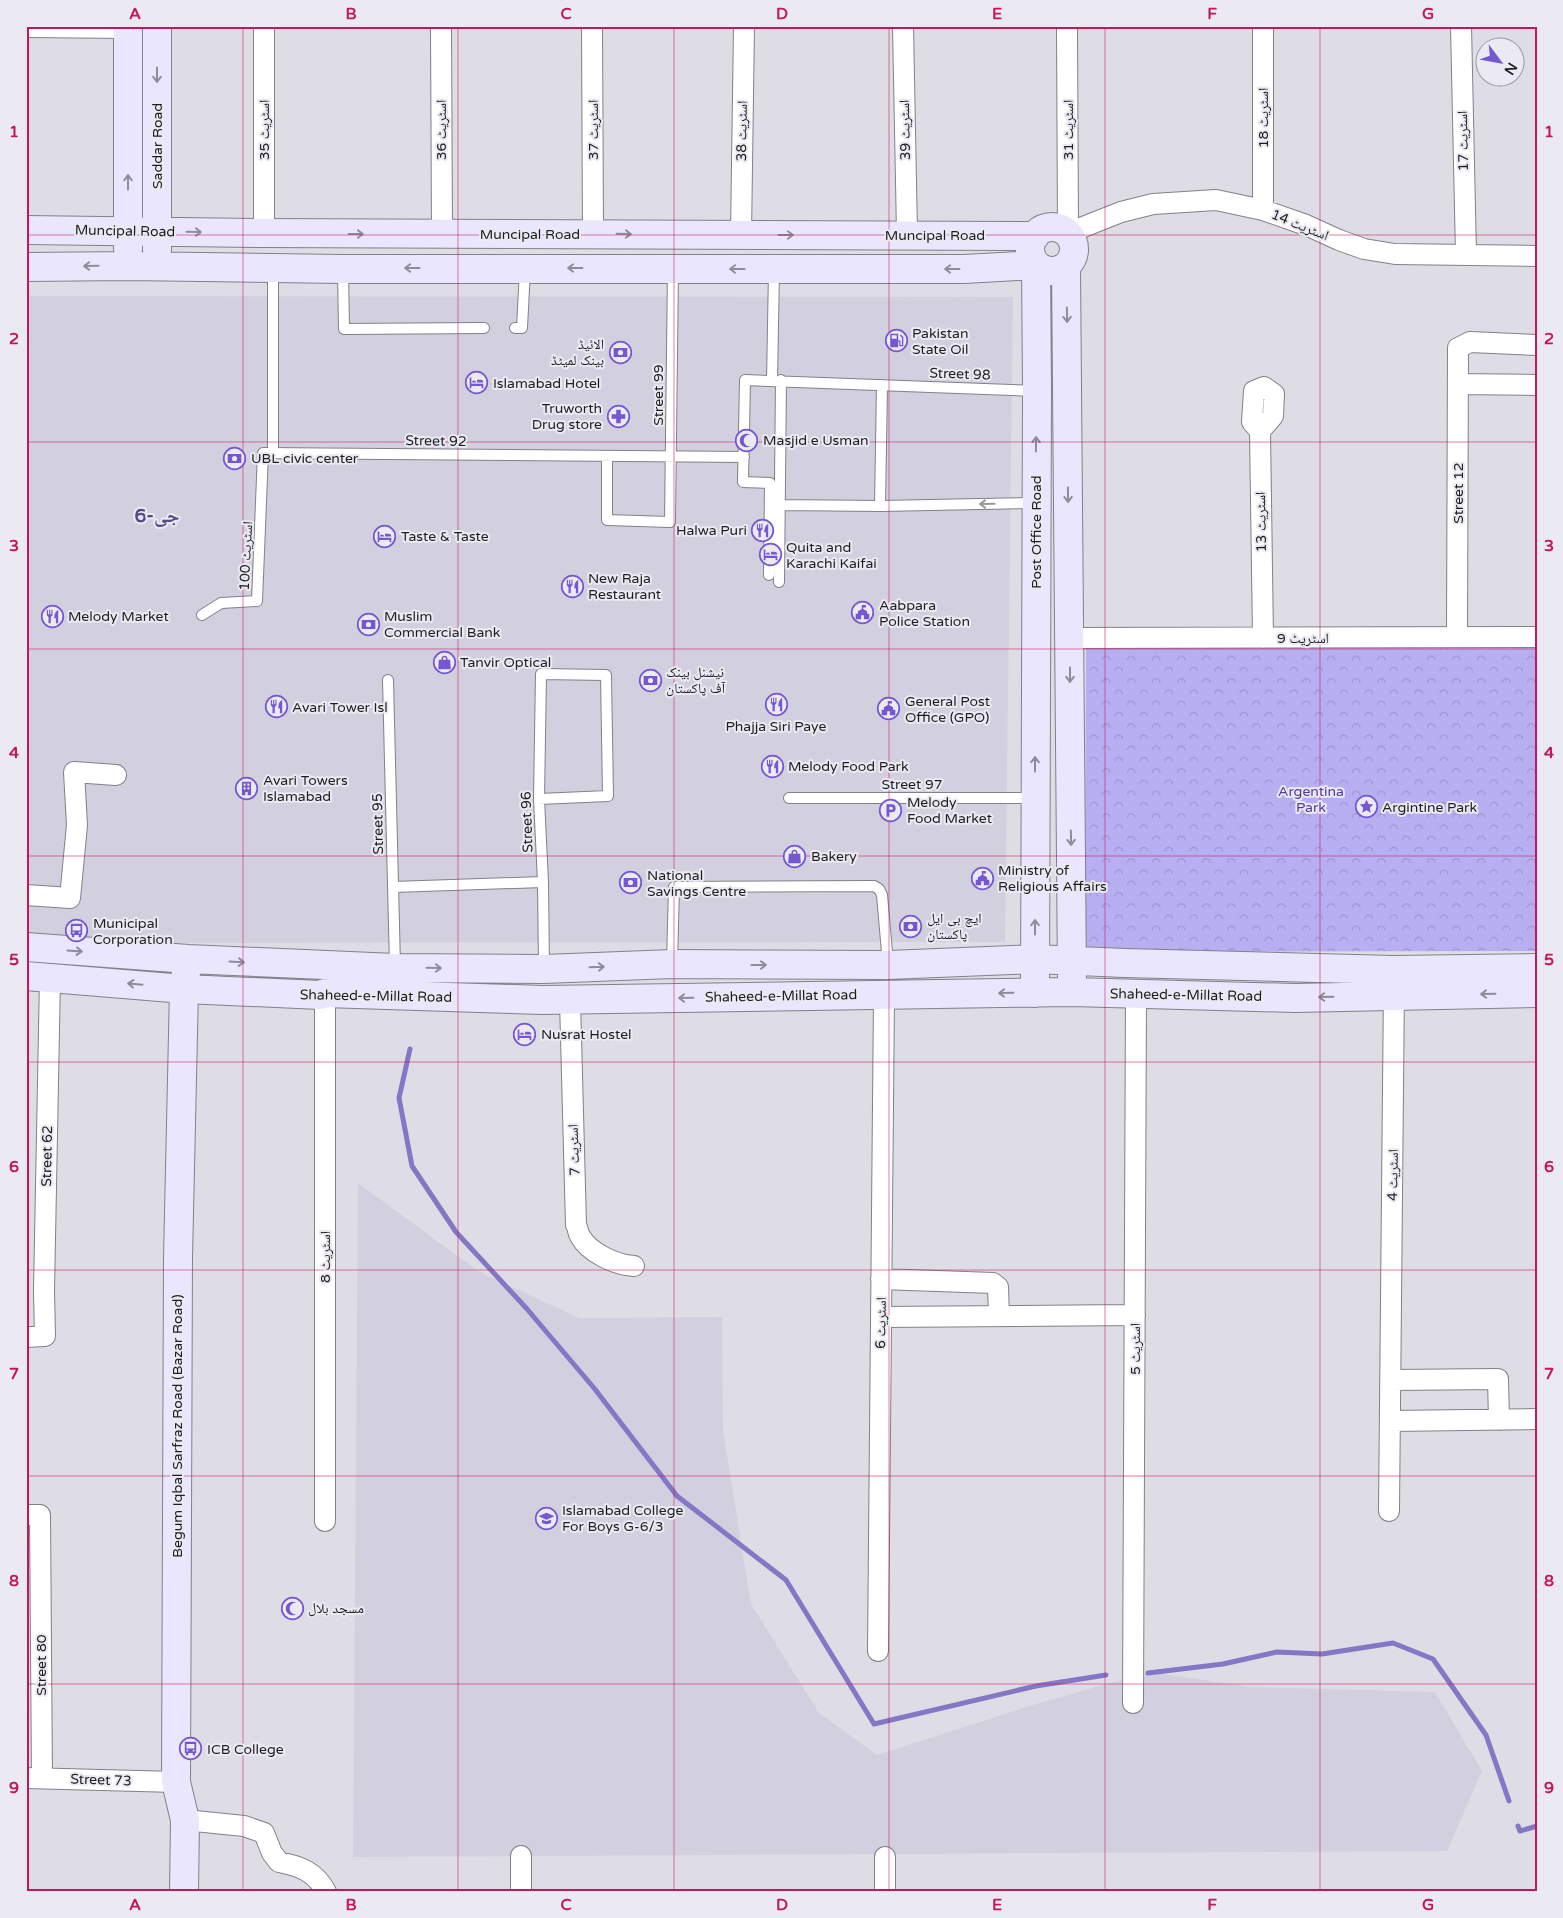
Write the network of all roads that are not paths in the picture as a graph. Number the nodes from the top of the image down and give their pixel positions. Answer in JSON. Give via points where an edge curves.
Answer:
{"nodes":[{"id":1,"x":157,"y":26,"type":"edge"},
{"id":2,"x":264,"y":26,"type":"edge"},
{"id":3,"x":441,"y":26,"type":"edge"},
{"id":4,"x":592,"y":26,"type":"edge"},
{"id":5,"x":744,"y":26,"type":"edge"},
{"id":6,"x":904,"y":26,"type":"edge"},
{"id":7,"x":1067,"y":26,"type":"edge"},
{"id":8,"x":1263,"y":26,"type":"edge"},
{"id":9,"x":1461,"y":26,"type":"edge"},
{"id":10,"x":26,"y":27,"type":"edge"},
{"id":11,"x":128,"y":27,"type":"edge"},
{"id":12,"x":1263,"y":210,"type":"junction"},
{"id":13,"x":26,"y":230,"type":"edge"},
{"id":14,"x":128,"y":230,"type":"junction"},
{"id":15,"x":156,"y":231,"type":"junction"},
{"id":16,"x":264,"y":233,"type":"junction"},
{"id":17,"x":594,"y":233,"type":"junction"},
{"id":18,"x":1068,"y":233,"type":"junction"},
{"id":19,"x":442,"y":234,"type":"junction"},
{"id":20,"x":907,"y":234,"type":"junction"},
{"id":21,"x":741,"y":235,"type":"junction"},
{"id":22,"x":1034,"y":236,"type":"junction"},
{"id":23,"x":1466,"y":255,"type":"junction"},
{"id":24,"x":1537,"y":256,"type":"edge"},
{"id":25,"x":1036,"y":265,"type":"junction"},
{"id":26,"x":128,"y":266,"type":"junction"},
{"id":27,"x":158,"y":266,"type":"junction"},
{"id":28,"x":26,"y":267,"type":"edge"},
{"id":29,"x":994,"y":267,"type":"junction"},
{"id":30,"x":1066,"y":267,"type":"junction"},
{"id":31,"x":273,"y":268,"type":"junction"},
{"id":32,"x":342,"y":268,"type":"junction"},
{"id":33,"x":525,"y":268,"type":"junction"},
{"id":34,"x":673,"y":268,"type":"junction"},
{"id":35,"x":774,"y":269,"type":"junction"},
{"id":36,"x":1036,"y":302,"type":"junction"},
{"id":37,"x":484,"y":328,"type":"dead end"},
{"id":38,"x":515,"y":328,"type":"dead end"},
{"id":39,"x":1537,"y":345,"type":"edge"},
{"id":40,"x":777,"y":380,"type":"junction"},
{"id":41,"x":1458,"y":384,"type":"junction"},
{"id":42,"x":882,"y":385,"type":"junction"},
{"id":43,"x":1537,"y":385,"type":"edge"},
{"id":44,"x":1037,"y":391,"type":"junction"},
{"id":45,"x":1253,"y":409,"type":"dead end"},
{"id":46,"x":268,"y":452,"type":"junction"},
{"id":47,"x":672,"y":455,"type":"junction"},
{"id":48,"x":608,"y":457,"type":"junction"},
{"id":49,"x":744,"y":457,"type":"junction"},
{"id":50,"x":1036,"y":503,"type":"junction"},
{"id":51,"x":781,"y":505,"type":"junction"},
{"id":52,"x":880,"y":506,"type":"junction"},
{"id":53,"x":769,"y":575,"type":"dead end"},
{"id":54,"x":779,"y":582,"type":"dead end"},
{"id":55,"x":202,"y":615,"type":"dead end"},
{"id":56,"x":1457,"y":637,"type":"junction"},
{"id":57,"x":1537,"y":637,"type":"edge"},
{"id":58,"x":1070,"y":638,"type":"junction"},
{"id":59,"x":1264,"y":638,"type":"junction"},
{"id":60,"x":388,"y":680,"type":"dead end"},
{"id":61,"x":116,"y":775,"type":"dead end"},
{"id":62,"x":789,"y":798,"type":"dead end"},
{"id":63,"x":1035,"y":798,"type":"junction"},
{"id":64,"x":1070,"y":798,"type":"junction"},
{"id":65,"x":539,"y":799,"type":"junction"},
{"id":66,"x":543,"y":882,"type":"junction"},
{"id":67,"x":393,"y":886,"type":"junction"},
{"id":68,"x":26,"y":895,"type":"edge"},
{"id":69,"x":26,"y":947,"type":"edge"},
{"id":70,"x":188,"y":959,"type":"junction"},
{"id":71,"x":1035,"y":959,"type":"junction"},
{"id":72,"x":1072,"y":960,"type":"junction"},
{"id":73,"x":672,"y":964,"type":"junction"},
{"id":74,"x":888,"y":965,"type":"junction"},
{"id":75,"x":395,"y":968,"type":"junction"},
{"id":76,"x":1537,"y":968,"type":"edge"},
{"id":77,"x":544,"y":969,"type":"junction"},
{"id":78,"x":1393,"y":970,"type":"junction"},
{"id":79,"x":38,"y":976,"type":"edge"},
{"id":80,"x":184,"y":989,"type":"junction"},
{"id":81,"x":1072,"y":992,"type":"junction"},
{"id":82,"x":324,"y":993,"type":"junction"},
{"id":83,"x":1035,"y":993,"type":"junction"},
{"id":84,"x":1537,"y":993,"type":"edge"},
{"id":85,"x":884,"y":995,"type":"junction"},
{"id":86,"x":1136,"y":995,"type":"junction"},
{"id":87,"x":1395,"y":996,"type":"junction"},
{"id":88,"x":543,"y":1000,"type":"junction"},
{"id":89,"x":570,"y":1000,"type":"junction"},
{"id":90,"x":634,"y":1266,"type":"dead end"},
{"id":91,"x":881,"y":1279,"type":"junction"},
{"id":92,"x":35,"y":1291,"type":"edge"},
{"id":93,"x":1135,"y":1315,"type":"junction"},
{"id":94,"x":998,"y":1316,"type":"junction"},
{"id":95,"x":881,"y":1317,"type":"junction"},
{"id":96,"x":36,"y":1337,"type":"edge"},
{"id":97,"x":1391,"y":1380,"type":"junction"},
{"id":98,"x":1537,"y":1419,"type":"edge"},
{"id":99,"x":1499,"y":1420,"type":"junction"},
{"id":100,"x":1390,"y":1421,"type":"junction"},
{"id":101,"x":1389,"y":1511,"type":"dead end"},
{"id":102,"x":26,"y":1515,"type":"edge"},
{"id":103,"x":325,"y":1521,"type":"dead end"},
{"id":104,"x":34,"y":1552,"type":"edge"},
{"id":105,"x":878,"y":1651,"type":"dead end"},
{"id":106,"x":1133,"y":1703,"type":"dead end"},
{"id":107,"x":34,"y":1778,"type":"edge"},
{"id":108,"x":176,"y":1782,"type":"junction"},
{"id":109,"x":185,"y":1820,"type":"junction"},
{"id":110,"x":521,"y":1856,"type":"dead end"},
{"id":111,"x":885,"y":1857,"type":"dead end"},
{"id":112,"x":184,"y":1892,"type":"edge"},
{"id":113,"x":326,"y":1892,"type":"edge"},
{"id":114,"x":521,"y":1892,"type":"edge"},
{"id":115,"x":885,"y":1892,"type":"edge"}],
"edges":[{"from":1,"to":15,"type":"street","name":"Saddar Road","one_way":true},
{"from":2,"to":16,"type":"street","name":"اسٹریٹ 35"},
{"from":3,"to":19,"type":"street","name":"اسٹریٹ 36"},
{"from":4,"to":17,"type":"street","name":"اسٹریٹ 37"},
{"from":5,"to":21,"type":"street","name":"اسٹریٹ 38"},
{"from":6,"to":20,"type":"street","name":"اسٹریٹ 39"},
{"from":7,"to":18,"type":"street","name":"اسٹریٹ 31"},
{"from":8,"to":12,"type":"street","name":"اسٹریٹ 18"},
{"from":9,"to":23,"type":"street","name":"اسٹریٹ 17"},
{"from":10,"to":11,"type":"street"},
{"from":14,"to":11,"type":"street","name":"Saddar Road","one_way":true},
{"from":12,"to":18,"type":"street","name":"اسٹریٹ 14","via":[[1216,200],[1153,204],[1120,212]]},
{"from":12,"to":23,"type":"street","name":"اسٹریٹ 14","via":[[1364,250]]},
{"from":13,"to":14,"type":"street","name":"Muncipal Road"},
{"from":14,"to":15,"type":"street","name":"Muncipal Road"},
{"from":14,"to":26,"type":"street","name":"Saddar Road"},
{"from":15,"to":16,"type":"street","name":"Muncipal Road","one_way":true},
{"from":15,"to":27,"type":"street","name":"Saddar Road"},
{"from":16,"to":19,"type":"street","name":"Muncipal Road","one_way":true},
{"from":17,"to":19,"type":"street","name":"Muncipal Road"},
{"from":17,"to":21,"type":"street","name":"Muncipal Road","one_way":true},
{"from":18,"to":22,"type":"street","via":[[1054,227]]},
{"from":18,"to":30,"type":"street","via":[[1074,254]]},
{"from":21,"to":20,"type":"street","name":"Muncipal Road","one_way":true},
{"from":20,"to":22,"type":"street","name":"Muncipal Road"},
{"from":22,"to":25,"type":"street","via":[[1030,247]]},
{"from":23,"to":24,"type":"street","name":"اسٹریٹ 14"},
{"from":25,"to":29,"type":"street"},
{"from":25,"to":30,"type":"street","via":[[1048,271]]},
{"from":25,"to":36,"type":"street","name":"Post Office Road"},
{"from":26,"to":27,"type":"street"},
{"from":26,"to":28,"type":"street","one_way":true},
{"from":27,"to":31,"type":"street"},
{"from":29,"to":35,"type":"street","one_way":true},
{"from":29,"to":36,"type":"street","via":[[1015,277]]},
{"from":30,"to":58,"type":"street","one_way":true},
{"from":31,"to":32,"type":"street"},
{"from":31,"to":46,"type":"lane","name":"اسٹریٹ 100"},
{"from":33,"to":32,"type":"street","one_way":true},
{"from":32,"to":37,"type":"lane","via":[[344,329]]},
{"from":34,"to":33,"type":"street","one_way":true},
{"from":33,"to":38,"type":"lane","via":[[522,328]]},
{"from":35,"to":34,"type":"street","one_way":true},
{"from":34,"to":47,"type":"lane","name":"Street 99"},
{"from":35,"to":40,"type":"lane"},
{"from":36,"to":44,"type":"street","name":"Post Office Road"},
{"from":39,"to":41,"type":"street","name":"Street 12","via":[[1470,342],[1458,348]]},
{"from":40,"to":42,"type":"lane","name":"Street 98"},
{"from":40,"to":49,"type":"lane","name":"Street 98","via":[[745,380]]},
{"from":40,"to":51,"type":"lane"},
{"from":41,"to":43,"type":"street"},
{"from":41,"to":56,"type":"street","name":"Street 12"},
{"from":42,"to":44,"type":"lane","name":"Street 98"},
{"from":42,"to":52,"type":"lane"},
{"from":50,"to":44,"type":"street","name":"Post Office Road","one_way":true},
{"from":45,"to":59,"type":"street","name":"اسٹریٹ 13","via":[[1252,422],[1260,431]]},
{"from":46,"to":48,"type":"lane","name":"Street 92"},
{"from":46,"to":55,"type":"lane","name":"اسٹریٹ 100","via":[[257,601],[221,603]]},
{"from":47,"to":48,"type":"lane","name":"Street 92"},
{"from":47,"to":48,"type":"lane","name":"Street 99","via":[[670,522],[607,520]]},
{"from":47,"to":49,"type":"lane","name":"Street 92"},
{"from":49,"to":53,"type":"lane","via":[[743,482],[770,483]]},
{"from":50,"to":52,"type":"lane","one_way":true},
{"from":63,"to":50,"type":"street","name":"Post Office Road","one_way":true},
{"from":51,"to":52,"type":"lane"},
{"from":51,"to":54,"type":"lane"},
{"from":56,"to":57,"type":"street","name":"اسٹریٹ 9"},
{"from":56,"to":59,"type":"street","name":"اسٹریٹ 9"},
{"from":58,"to":59,"type":"street","name":"اسٹریٹ 9"},
{"from":58,"to":64,"type":"street","one_way":true},
{"from":60,"to":67,"type":"lane","name":"Street 95"},
{"from":61,"to":68,"type":"street","via":[[74,772],[77,825],[70,898]]},
{"from":62,"to":63,"type":"lane","name":"Street 97"},
{"from":63,"to":64,"type":"street"},
{"from":71,"to":63,"type":"street","name":"Post Office Road","one_way":true},
{"from":64,"to":72,"type":"street","one_way":true},
{"from":65,"to":65,"type":"lane","name":"Street 96","via":[[541,674],[606,675],[608,796]]},
{"from":65,"to":66,"type":"lane","name":"Street 96"},
{"from":66,"to":67,"type":"lane"},
{"from":66,"to":77,"type":"lane","name":"Street 96"},
{"from":67,"to":75,"type":"lane","name":"Street 95"},
{"from":69,"to":70,"type":"street","name":"Shaheed-e-Millat Road","one_way":true},
{"from":70,"to":75,"type":"street","name":"Shaheed-e-Millat Road","one_way":true},
{"from":70,"to":80,"type":"street","name":"Begum Iqbal Sarfraz Road (Bazar Road)"},
{"from":71,"to":72,"type":"street","name":"Shaheed-e-Millat Road"},
{"from":71,"to":74,"type":"street","name":"Shaheed-e-Millat Road"},
{"from":71,"to":83,"type":"street","name":"Post Office Road"},
{"from":72,"to":78,"type":"street","name":"Shaheed-e-Millat Road"},
{"from":72,"to":81,"type":"street"},
{"from":73,"to":74,"type":"street","name":"Shaheed-e-Millat Road","one_way":true},
{"from":73,"to":74,"type":"lane","via":[[674,887],[874,886],[882,894]]},
{"from":77,"to":73,"type":"street","name":"Shaheed-e-Millat Road","one_way":true},
{"from":75,"to":77,"type":"street","name":"Shaheed-e-Millat Road","one_way":true},
{"from":76,"to":78,"type":"street","name":"Shaheed-e-Millat Road"},
{"from":77,"to":88,"type":"street"},
{"from":78,"to":87,"type":"street","name":"اسٹریٹ 4"},
{"from":80,"to":79,"type":"street","name":"Shaheed-e-Millat Road","one_way":true},
{"from":79,"to":92,"type":"street","name":"Street 62"},
{"from":80,"to":82,"type":"street","name":"Shaheed-e-Millat Road"},
{"from":80,"to":108,"type":"street","name":"Begum Iqbal Sarfraz Road (Bazar Road)","via":[[178,1258]]},
{"from":81,"to":83,"type":"street","name":"Shaheed-e-Millat Road"},
{"from":81,"to":86,"type":"street","name":"Shaheed-e-Millat Road"},
{"from":82,"to":88,"type":"street","name":"Shaheed-e-Millat Road"},
{"from":82,"to":103,"type":"street","name":"اسٹریٹ 8"},
{"from":83,"to":85,"type":"street","name":"Shaheed-e-Millat Road","one_way":true},
{"from":84,"to":87,"type":"street","name":"Shaheed-e-Millat Road","one_way":true},
{"from":85,"to":89,"type":"street","name":"Shaheed-e-Millat Road","one_way":true},
{"from":85,"to":91,"type":"street","name":"اسٹریٹ 6"},
{"from":87,"to":86,"type":"street","name":"Shaheed-e-Millat Road","one_way":true},
{"from":86,"to":93,"type":"street","name":"اسٹریٹ 5"},
{"from":87,"to":97,"type":"street","name":"اسٹریٹ 4"},
{"from":88,"to":89,"type":"street","name":"Shaheed-e-Millat Road"},
{"from":89,"to":90,"type":"street","name":"اسٹریٹ 7","via":[[576,1225],[588,1246],[610,1261]]},
{"from":91,"to":94,"type":"street","via":[[993,1283],[998,1287]]},
{"from":91,"to":95,"type":"street","name":"اسٹریٹ 6"},
{"from":92,"to":96,"type":"street","name":"Street 62"},
{"from":93,"to":94,"type":"street"},
{"from":93,"to":106,"type":"street","name":"اسٹریٹ 5"},
{"from":94,"to":95,"type":"street"},
{"from":95,"to":105,"type":"street","name":"اسٹریٹ 6"},
{"from":97,"to":99,"type":"street","via":[[1498,1379]]},
{"from":97,"to":100,"type":"street","name":"اسٹریٹ 4"},
{"from":98,"to":99,"type":"street"},
{"from":99,"to":100,"type":"street"},
{"from":100,"to":101,"type":"street","name":"اسٹریٹ 4"},
{"from":102,"to":104,"type":"street","name":"Street 80","via":[[40,1514]]},
{"from":104,"to":107,"type":"street","name":"Street 80"},
{"from":107,"to":108,"type":"street","name":"Street 73"},
{"from":108,"to":109,"type":"street","name":"Begum Iqbal Sarfraz Road (Bazar Road)"},
{"from":109,"to":112,"type":"street","name":"Begum Iqbal Sarfraz Road (Bazar Road)"},
{"from":109,"to":113,"type":"street","via":[[244,1826],[264,1833],[279,1862],[309,1871]]},
{"from":110,"to":114,"type":"street"},
{"from":111,"to":115,"type":"street"}]}
